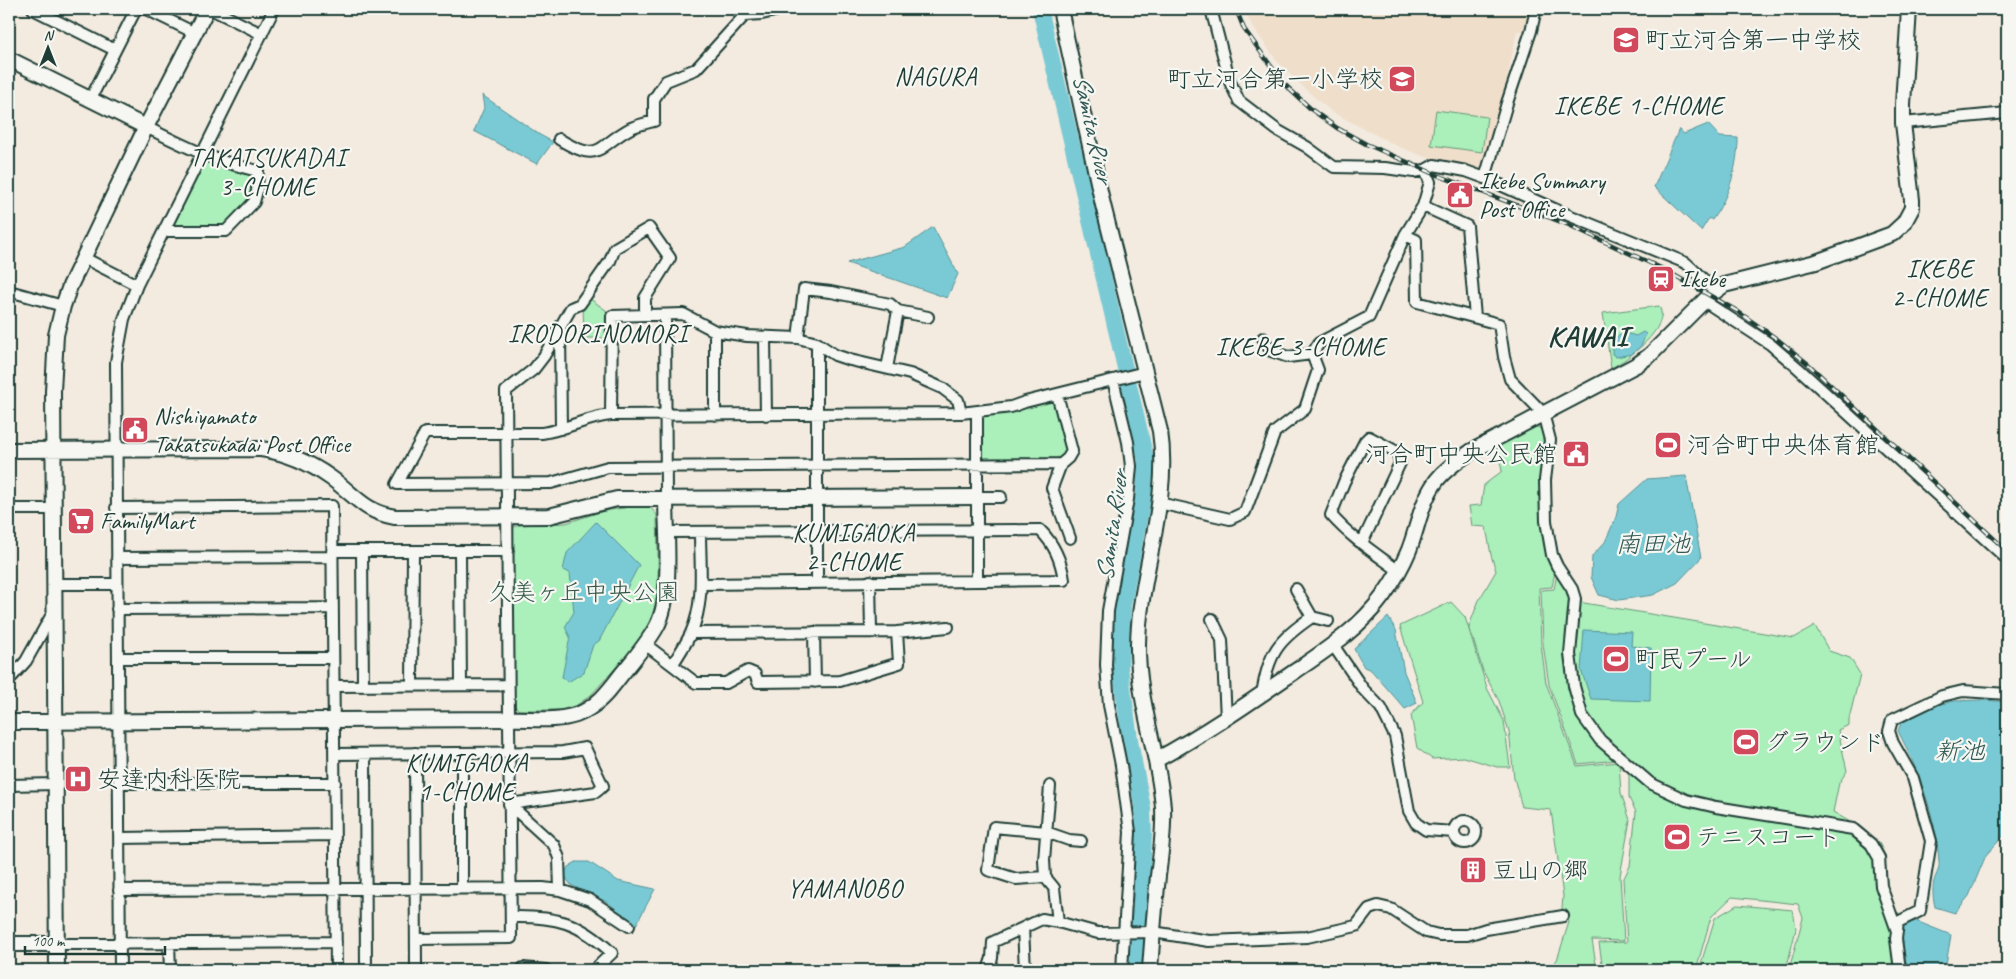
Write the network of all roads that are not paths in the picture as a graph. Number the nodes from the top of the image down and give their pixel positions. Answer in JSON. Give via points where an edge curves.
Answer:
{"nodes":[{"id":1,"x":33,"y":9,"type":"edge"},
{"id":2,"x":136,"y":9,"type":"edge"},
{"id":3,"x":146,"y":9,"type":"edge"},
{"id":4,"x":207,"y":9,"type":"edge"},
{"id":5,"x":211,"y":9,"type":"edge"},
{"id":6,"x":274,"y":9,"type":"edge"},
{"id":7,"x":783,"y":9,"type":"edge"},
{"id":8,"x":1060,"y":9,"type":"edge"},
{"id":9,"x":1211,"y":9,"type":"edge"},
{"id":10,"x":1536,"y":9,"type":"edge"},
{"id":11,"x":1909,"y":9,"type":"edge"},
{"id":12,"x":162,"y":12,"type":"edge"},
{"id":13,"x":195,"y":33,"type":"junction"},
{"id":14,"x":262,"y":34,"type":"junction"},
{"id":15,"x":115,"y":50,"type":"junction"},
{"id":16,"x":9,"y":59,"type":"edge"},
{"id":17,"x":90,"y":100,"type":"junction"},
{"id":18,"x":2007,"y":113,"type":"edge"},
{"id":19,"x":1903,"y":123,"type":"junction"},
{"id":20,"x":146,"y":127,"type":"junction"},
{"id":21,"x":559,"y":139,"type":"dead end"},
{"id":22,"x":202,"y":155,"type":"junction"},
{"id":23,"x":1425,"y":170,"type":"junction"},
{"id":24,"x":1486,"y":178,"type":"junction"},
{"id":25,"x":1423,"y":206,"type":"junction"},
{"id":26,"x":165,"y":231,"type":"junction"},
{"id":27,"x":1405,"y":235,"type":"junction"},
{"id":28,"x":82,"y":257,"type":"junction"},
{"id":29,"x":137,"y":285,"type":"junction"},
{"id":30,"x":1715,"y":290,"type":"junction"},
{"id":31,"x":9,"y":291,"type":"edge"},
{"id":32,"x":1704,"y":301,"type":"junction"},
{"id":33,"x":62,"y":306,"type":"junction"},
{"id":34,"x":898,"y":311,"type":"junction"},
{"id":35,"x":645,"y":315,"type":"junction"},
{"id":36,"x":665,"y":315,"type":"junction"},
{"id":37,"x":928,"y":317,"type":"dead end"},
{"id":38,"x":1475,"y":317,"type":"junction"},
{"id":39,"x":560,"y":327,"type":"junction"},
{"id":40,"x":715,"y":330,"type":"junction"},
{"id":41,"x":766,"y":337,"type":"junction"},
{"id":42,"x":798,"y":338,"type":"junction"},
{"id":43,"x":1263,"y":338,"type":"dead end"},
{"id":44,"x":817,"y":343,"type":"junction"},
{"id":45,"x":1312,"y":354,"type":"junction"},
{"id":46,"x":887,"y":368,"type":"junction"},
{"id":47,"x":1145,"y":372,"type":"junction"},
{"id":48,"x":1113,"y":380,"type":"junction"},
{"id":49,"x":1057,"y":394,"type":"junction"},
{"id":50,"x":977,"y":411,"type":"junction"},
{"id":51,"x":961,"y":413,"type":"junction"},
{"id":52,"x":1543,"y":413,"type":"junction"},
{"id":53,"x":816,"y":414,"type":"junction"},
{"id":54,"x":611,"y":415,"type":"junction"},
{"id":55,"x":665,"y":415,"type":"junction"},
{"id":56,"x":715,"y":415,"type":"junction"},
{"id":57,"x":766,"y":415,"type":"junction"},
{"id":58,"x":561,"y":430,"type":"junction"},
{"id":59,"x":506,"y":434,"type":"junction"},
{"id":60,"x":9,"y":450,"type":"edge"},
{"id":61,"x":53,"y":450,"type":"junction"},
{"id":62,"x":116,"y":450,"type":"junction"},
{"id":63,"x":977,"y":464,"type":"junction"},
{"id":64,"x":1061,"y":464,"type":"junction"},
{"id":65,"x":817,"y":465,"type":"junction"},
{"id":66,"x":666,"y":466,"type":"junction"},
{"id":67,"x":507,"y":483,"type":"junction"},
{"id":68,"x":977,"y":497,"type":"junction"},
{"id":69,"x":1001,"y":497,"type":"dead end"},
{"id":70,"x":666,"y":498,"type":"junction"},
{"id":71,"x":817,"y":498,"type":"junction"},
{"id":72,"x":1159,"y":504,"type":"junction"},
{"id":73,"x":116,"y":508,"type":"junction"},
{"id":74,"x":9,"y":509,"type":"edge"},
{"id":75,"x":54,"y":509,"type":"junction"},
{"id":76,"x":507,"y":517,"type":"junction"},
{"id":77,"x":977,"y":530,"type":"junction"},
{"id":78,"x":666,"y":532,"type":"junction"},
{"id":79,"x":700,"y":532,"type":"junction"},
{"id":80,"x":817,"y":532,"type":"junction"},
{"id":81,"x":1070,"y":538,"type":"dead end"},
{"id":82,"x":1362,"y":543,"type":"junction"},
{"id":83,"x":508,"y":551,"type":"junction"},
{"id":84,"x":362,"y":552,"type":"junction"},
{"id":85,"x":413,"y":552,"type":"junction"},
{"id":86,"x":460,"y":552,"type":"junction"},
{"id":87,"x":332,"y":554,"type":"junction"},
{"id":88,"x":117,"y":558,"type":"junction"},
{"id":89,"x":2007,"y":559,"type":"edge"},
{"id":90,"x":1399,"y":572,"type":"junction"},
{"id":91,"x":817,"y":581,"type":"junction"},
{"id":92,"x":870,"y":581,"type":"junction"},
{"id":93,"x":977,"y":581,"type":"junction"},
{"id":94,"x":54,"y":584,"type":"junction"},
{"id":95,"x":117,"y":584,"type":"junction"},
{"id":96,"x":701,"y":584,"type":"junction"},
{"id":97,"x":1296,"y":589,"type":"dead end"},
{"id":98,"x":332,"y":608,"type":"junction"},
{"id":99,"x":117,"y":609,"type":"junction"},
{"id":100,"x":54,"y":611,"type":"junction"},
{"id":101,"x":1312,"y":617,"type":"junction"},
{"id":102,"x":1212,"y":620,"type":"dead end"},
{"id":103,"x":1328,"y":621,"type":"dead end"},
{"id":104,"x":948,"y":627,"type":"dead end"},
{"id":105,"x":871,"y":631,"type":"junction"},
{"id":106,"x":814,"y":632,"type":"junction"},
{"id":107,"x":897,"y":632,"type":"junction"},
{"id":108,"x":691,"y":633,"type":"junction"},
{"id":109,"x":645,"y":644,"type":"junction"},
{"id":110,"x":1333,"y":645,"type":"junction"},
{"id":111,"x":118,"y":658,"type":"junction"},
{"id":112,"x":333,"y":658,"type":"junction"},
{"id":113,"x":673,"y":664,"type":"junction"},
{"id":114,"x":9,"y":680,"type":"edge"},
{"id":115,"x":815,"y":682,"type":"junction"},
{"id":116,"x":461,"y":685,"type":"junction"},
{"id":117,"x":508,"y":685,"type":"junction"},
{"id":118,"x":334,"y":686,"type":"junction"},
{"id":119,"x":363,"y":686,"type":"junction"},
{"id":120,"x":412,"y":686,"type":"junction"},
{"id":121,"x":2007,"y":694,"type":"edge"},
{"id":122,"x":1262,"y":695,"type":"junction"},
{"id":123,"x":1226,"y":718,"type":"junction"},
{"id":124,"x":508,"y":719,"type":"junction"},
{"id":125,"x":334,"y":720,"type":"junction"},
{"id":126,"x":54,"y":721,"type":"junction"},
{"id":127,"x":118,"y":721,"type":"junction"},
{"id":128,"x":9,"y":722,"type":"edge"},
{"id":129,"x":414,"y":753,"type":"junction"},
{"id":130,"x":462,"y":753,"type":"junction"},
{"id":131,"x":508,"y":753,"type":"junction"},
{"id":132,"x":334,"y":754,"type":"junction"},
{"id":133,"x":365,"y":754,"type":"junction"},
{"id":134,"x":1156,"y":760,"type":"junction"},
{"id":135,"x":335,"y":783,"type":"junction"},
{"id":136,"x":56,"y":784,"type":"junction"},
{"id":137,"x":119,"y":784,"type":"junction"},
{"id":138,"x":9,"y":785,"type":"edge"},
{"id":139,"x":1050,"y":786,"type":"dead end"},
{"id":140,"x":509,"y":804,"type":"junction"},
{"id":141,"x":1046,"y":832,"type":"junction"},
{"id":142,"x":1454,"y":832,"type":"dead end"},
{"id":143,"x":335,"y":835,"type":"junction"},
{"id":144,"x":119,"y":838,"type":"junction"},
{"id":145,"x":1081,"y":841,"type":"dead end"},
{"id":146,"x":1045,"y":877,"type":"junction"},
{"id":147,"x":415,"y":888,"type":"junction"},
{"id":148,"x":462,"y":888,"type":"junction"},
{"id":149,"x":510,"y":888,"type":"junction"},
{"id":150,"x":336,"y":889,"type":"junction"},
{"id":151,"x":365,"y":889,"type":"junction"},
{"id":152,"x":119,"y":890,"type":"junction"},
{"id":153,"x":560,"y":890,"type":"junction"},
{"id":154,"x":1563,"y":916,"type":"dead end"},
{"id":155,"x":511,"y":917,"type":"junction"},
{"id":156,"x":1058,"y":922,"type":"junction"},
{"id":157,"x":629,"y":926,"type":"dead end"},
{"id":158,"x":1022,"y":928,"type":"junction"},
{"id":159,"x":1897,"y":931,"type":"junction"},
{"id":160,"x":1123,"y":932,"type":"junction"},
{"id":161,"x":1153,"y":932,"type":"junction"},
{"id":162,"x":416,"y":939,"type":"junction"},
{"id":163,"x":336,"y":942,"type":"junction"},
{"id":164,"x":119,"y":943,"type":"junction"},
{"id":165,"x":170,"y":943,"type":"junction"},
{"id":166,"x":9,"y":944,"type":"edge"},
{"id":167,"x":56,"y":944,"type":"junction"},
{"id":168,"x":57,"y":970,"type":"edge"},
{"id":169,"x":120,"y":970,"type":"edge"},
{"id":170,"x":170,"y":970,"type":"edge"},
{"id":171,"x":336,"y":970,"type":"edge"},
{"id":172,"x":366,"y":970,"type":"edge"},
{"id":173,"x":416,"y":970,"type":"edge"},
{"id":174,"x":524,"y":970,"type":"edge"},
{"id":175,"x":546,"y":970,"type":"edge"},
{"id":176,"x":594,"y":970,"type":"edge"},
{"id":177,"x":988,"y":970,"type":"edge"},
{"id":178,"x":1025,"y":970,"type":"edge"},
{"id":179,"x":1122,"y":970,"type":"edge"},
{"id":180,"x":1150,"y":970,"type":"edge"},
{"id":181,"x":1900,"y":970,"type":"edge"}],
"edges":[{"from":1,"to":15,"type":"street"},
{"from":2,"to":15,"type":"street"},
{"from":3,"to":12,"type":"street"},
{"from":4,"to":13,"type":"street"},
{"from":5,"to":14,"type":"street"},
{"from":6,"to":14,"type":"street"},
{"from":7,"to":21,"type":"street","via":[[745,15],[696,69],[666,82],[654,99],[654,121],[632,128],[600,151],[589,153],[575,149]]},
{"from":8,"to":47,"type":"street","via":[[1101,196]]},
{"from":9,"to":23,"type":"street","via":[[1230,82],[1239,101],[1256,114],[1334,167]]},
{"from":10,"to":24,"type":"street"},
{"from":11,"to":19,"type":"street"},
{"from":12,"to":13,"type":"street"},
{"from":13,"to":20,"type":"street"},
{"from":14,"to":22,"type":"street"},
{"from":15,"to":17,"type":"street"},
{"from":16,"to":17,"type":"street"},
{"from":17,"to":20,"type":"street"},
{"from":18,"to":19,"type":"street"},
{"from":19,"to":30,"type":"street","via":[[1912,200],[1908,217],[1899,230],[1822,260],[1734,281]]},
{"from":20,"to":22,"type":"street"},
{"from":20,"to":28,"type":"street"},
{"from":22,"to":26,"type":"street"},
{"from":22,"to":26,"type":"street","via":[[258,170],[254,202],[226,231]]},
{"from":23,"to":24,"type":"street","via":[[1434,165]]},
{"from":23,"to":25,"type":"street","via":[[1430,182]]},
{"from":24,"to":30,"type":"street","via":[[1686,263]]},
{"from":25,"to":27,"type":"street"},
{"from":25,"to":38,"type":"street","via":[[1467,226]]},
{"from":26,"to":29,"type":"street"},
{"from":27,"to":38,"type":"street","via":[[1416,240],[1418,302]]},
{"from":27,"to":45,"type":"street","via":[[1369,317],[1319,343]]},
{"from":28,"to":29,"type":"street"},
{"from":28,"to":33,"type":"street"},
{"from":29,"to":62,"type":"street","via":[[124,319],[117,355]]},
{"from":30,"to":32,"type":"street"},
{"from":31,"to":33,"type":"street"},
{"from":32,"to":52,"type":"street","via":[[1638,364]]},
{"from":32,"to":89,"type":"street","via":[[1770,344]]},
{"from":33,"to":61,"type":"street","via":[[54,355]]},
{"from":34,"to":37,"type":"street"},
{"from":34,"to":42,"type":"street","via":[[890,304],[804,290]]},
{"from":34,"to":46,"type":"street"},
{"from":35,"to":36,"type":"street"},
{"from":35,"to":39,"type":"street","via":[[645,298],[670,258],[649,228],[615,248],[610,261],[580,304],[571,308]]},
{"from":35,"to":54,"type":"street","via":[[612,316]]},
{"from":36,"to":40,"type":"street","via":[[683,314]]},
{"from":36,"to":55,"type":"street"},
{"from":38,"to":52,"type":"street","via":[[1499,324],[1510,379]]},
{"from":39,"to":58,"type":"street"},
{"from":39,"to":59,"type":"street","via":[[534,369],[506,391]]},
{"from":40,"to":41,"type":"street"},
{"from":40,"to":56,"type":"street"},
{"from":41,"to":42,"type":"street"},
{"from":41,"to":57,"type":"street"},
{"from":42,"to":44,"type":"street"},
{"from":43,"to":45,"type":"street","via":[[1270,351],[1288,357]]},
{"from":44,"to":46,"type":"street","via":[[835,355]]},
{"from":44,"to":53,"type":"street"},
{"from":45,"to":72,"type":"street","via":[[1318,370],[1305,409],[1275,432],[1245,512],[1230,519]]},
{"from":46,"to":51,"type":"street","via":[[942,388],[958,400]]},
{"from":47,"to":48,"type":"street"},
{"from":47,"to":72,"type":"street","via":[[1163,454]]},
{"from":48,"to":49,"type":"street"},
{"from":48,"to":160,"type":"street","via":[[1131,466],[1108,611],[1106,664],[1109,705],[1130,832]]},
{"from":49,"to":50,"type":"street","via":[[1011,408]]},
{"from":49,"to":64,"type":"street","via":[[1072,451]]},
{"from":50,"to":51,"type":"street"},
{"from":50,"to":63,"type":"street"},
{"from":51,"to":53,"type":"street"},
{"from":52,"to":90,"type":"street","via":[[1472,452],[1436,481],[1426,498]]},
{"from":52,"to":159,"type":"street","via":[[1550,440],[1544,480],[1546,521],[1552,555],[1575,599],[1570,654],[1582,715],[1600,740],[1650,783],[1686,800],[1854,829],[1871,844],[1879,858],[1881,886]]},
{"from":53,"to":57,"type":"street"},
{"from":53,"to":65,"type":"street"},
{"from":54,"to":55,"type":"street"},
{"from":54,"to":58,"type":"street","via":[[592,418]]},
{"from":55,"to":56,"type":"street"},
{"from":55,"to":66,"type":"street"},
{"from":56,"to":57,"type":"street"},
{"from":58,"to":59,"type":"street"},
{"from":59,"to":67,"type":"street"},
{"from":59,"to":67,"type":"street","via":[[425,433],[397,484]]},
{"from":60,"to":61,"type":"street"},
{"from":61,"to":62,"type":"street"},
{"from":61,"to":75,"type":"street"},
{"from":62,"to":73,"type":"street"},
{"from":62,"to":76,"type":"street","via":[[261,448],[289,454],[306,462],[333,479],[365,507],[387,516]]},
{"from":63,"to":64,"type":"street"},
{"from":63,"to":65,"type":"street"},
{"from":63,"to":68,"type":"street"},
{"from":64,"to":81,"type":"street","via":[[1052,488]]},
{"from":65,"to":66,"type":"street"},
{"from":65,"to":71,"type":"street"},
{"from":66,"to":67,"type":"street","via":[[608,467],[550,483]]},
{"from":66,"to":70,"type":"street"},
{"from":67,"to":76,"type":"street"},
{"from":68,"to":69,"type":"street"},
{"from":68,"to":71,"type":"street"},
{"from":68,"to":77,"type":"street"},
{"from":70,"to":71,"type":"street"},
{"from":70,"to":76,"type":"street","via":[[617,499],[549,516]]},
{"from":70,"to":78,"type":"street"},
{"from":71,"to":80,"type":"street"},
{"from":72,"to":134,"type":"street","via":[[1139,618],[1138,645],[1139,680]]},
{"from":73,"to":87,"type":"street","via":[[332,506]]},
{"from":73,"to":88,"type":"street"},
{"from":74,"to":75,"type":"street"},
{"from":75,"to":94,"type":"street"},
{"from":76,"to":83,"type":"street"},
{"from":77,"to":80,"type":"street"},
{"from":77,"to":93,"type":"street"},
{"from":77,"to":93,"type":"street","via":[[1040,530],[1061,560],[1064,580]]},
{"from":78,"to":79,"type":"street"},
{"from":78,"to":109,"type":"street","via":[[664,607],[658,625]]},
{"from":79,"to":80,"type":"street"},
{"from":79,"to":96,"type":"street"},
{"from":80,"to":91,"type":"street"},
{"from":82,"to":82,"type":"street","via":[[1400,463],[1397,452],[1369,437],[1344,482],[1331,515]]},
{"from":82,"to":90,"type":"street"},
{"from":83,"to":86,"type":"street"},
{"from":83,"to":117,"type":"street"},
{"from":84,"to":85,"type":"street"},
{"from":84,"to":87,"type":"street"},
{"from":84,"to":119,"type":"street"},
{"from":85,"to":86,"type":"street"},
{"from":85,"to":120,"type":"street"},
{"from":86,"to":116,"type":"street"},
{"from":87,"to":88,"type":"street"},
{"from":87,"to":98,"type":"street"},
{"from":88,"to":95,"type":"street"},
{"from":90,"to":110,"type":"street","via":[[1366,616]]},
{"from":91,"to":92,"type":"street"},
{"from":91,"to":96,"type":"street"},
{"from":92,"to":93,"type":"street"},
{"from":92,"to":105,"type":"street"},
{"from":94,"to":95,"type":"street"},
{"from":94,"to":100,"type":"street"},
{"from":95,"to":99,"type":"street"},
{"from":96,"to":108,"type":"street","via":[[699,607]]},
{"from":97,"to":101,"type":"street"},
{"from":98,"to":99,"type":"street"},
{"from":98,"to":112,"type":"street"},
{"from":99,"to":111,"type":"street"},
{"from":100,"to":114,"type":"street","via":[[26,661]]},
{"from":100,"to":126,"type":"street"},
{"from":101,"to":103,"type":"street"},
{"from":101,"to":122,"type":"street","via":[[1290,632],[1273,651],[1264,675]]},
{"from":102,"to":123,"type":"street","via":[[1222,640]]},
{"from":104,"to":107,"type":"street"},
{"from":105,"to":106,"type":"street"},
{"from":105,"to":107,"type":"street"},
{"from":106,"to":108,"type":"street"},
{"from":106,"to":115,"type":"street"},
{"from":107,"to":115,"type":"street","via":[[899,663],[840,681]]},
{"from":108,"to":113,"type":"street"},
{"from":109,"to":113,"type":"street"},
{"from":109,"to":124,"type":"street","via":[[602,697],[584,711],[561,718]]},
{"from":110,"to":122,"type":"street"},
{"from":110,"to":142,"type":"street","via":[[1363,689],[1381,708],[1395,736],[1410,811],[1416,823],[1426,830]]},
{"from":111,"to":112,"type":"street"},
{"from":111,"to":127,"type":"street"},
{"from":112,"to":118,"type":"street"},
{"from":113,"to":115,"type":"street","via":[[696,682],[726,683],[748,671],[755,674],[758,682]]},
{"from":116,"to":117,"type":"street"},
{"from":116,"to":120,"type":"street"},
{"from":117,"to":124,"type":"street"},
{"from":118,"to":119,"type":"street"},
{"from":118,"to":125,"type":"street"},
{"from":119,"to":120,"type":"street"},
{"from":121,"to":159,"type":"street","via":[[1963,691],[1942,696],[1892,720],[1889,730],[1893,743],[1913,778],[1931,841],[1920,911],[1898,922]]},
{"from":122,"to":123,"type":"street"},
{"from":123,"to":134,"type":"street"},
{"from":124,"to":125,"type":"street"},
{"from":124,"to":131,"type":"street"},
{"from":125,"to":127,"type":"street"},
{"from":125,"to":132,"type":"street"},
{"from":126,"to":127,"type":"street"},
{"from":126,"to":128,"type":"street"},
{"from":126,"to":136,"type":"street"},
{"from":127,"to":137,"type":"street"},
{"from":129,"to":130,"type":"street"},
{"from":129,"to":133,"type":"street"},
{"from":129,"to":147,"type":"street"},
{"from":130,"to":131,"type":"street"},
{"from":130,"to":148,"type":"street"},
{"from":131,"to":140,"type":"street"},
{"from":131,"to":140,"type":"street","via":[[564,752],[585,748],[603,786],[596,792]]},
{"from":132,"to":133,"type":"street"},
{"from":132,"to":135,"type":"street"},
{"from":133,"to":151,"type":"street"},
{"from":134,"to":161,"type":"street","via":[[1163,823]]},
{"from":135,"to":137,"type":"street"},
{"from":135,"to":143,"type":"street"},
{"from":136,"to":138,"type":"street"},
{"from":136,"to":167,"type":"street"},
{"from":137,"to":144,"type":"street"},
{"from":139,"to":141,"type":"street"},
{"from":140,"to":149,"type":"street"},
{"from":140,"to":153,"type":"street","via":[[554,845],[559,858]]},
{"from":141,"to":145,"type":"street"},
{"from":141,"to":146,"type":"street"},
{"from":141,"to":146,"type":"street","via":[[994,827],[988,870],[1016,880]]},
{"from":143,"to":144,"type":"street"},
{"from":143,"to":150,"type":"street"},
{"from":144,"to":152,"type":"street"},
{"from":146,"to":156,"type":"street","via":[[1054,888]]},
{"from":147,"to":148,"type":"street"},
{"from":147,"to":151,"type":"street"},
{"from":147,"to":162,"type":"street"},
{"from":148,"to":149,"type":"street"},
{"from":149,"to":153,"type":"street"},
{"from":149,"to":155,"type":"street"},
{"from":150,"to":151,"type":"street"},
{"from":150,"to":152,"type":"street"},
{"from":150,"to":163,"type":"street"},
{"from":151,"to":172,"type":"street"},
{"from":152,"to":164,"type":"street"},
{"from":153,"to":157,"type":"street","via":[[590,900]]},
{"from":154,"to":161,"type":"street","via":[[1467,935],[1439,935],[1426,932],[1391,909],[1378,906],[1369,909],[1356,926],[1306,937],[1209,941]]},
{"from":155,"to":162,"type":"street","via":[[511,938]]},
{"from":155,"to":176,"type":"street","via":[[537,916],[573,924],[594,936],[612,953]]},
{"from":156,"to":158,"type":"street","via":[[1042,919]]},
{"from":156,"to":160,"type":"street","via":[[1098,933]]},
{"from":158,"to":177,"type":"street","via":[[993,942]]},
{"from":158,"to":178,"type":"street"},
{"from":159,"to":181,"type":"street"},
{"from":160,"to":161,"type":"street"},
{"from":160,"to":179,"type":"street"},
{"from":161,"to":180,"type":"street"},
{"from":162,"to":173,"type":"street"},
{"from":163,"to":165,"type":"street"},
{"from":163,"to":171,"type":"street"},
{"from":164,"to":165,"type":"street"},
{"from":164,"to":167,"type":"street"},
{"from":164,"to":169,"type":"street"},
{"from":165,"to":170,"type":"street"},
{"from":166,"to":167,"type":"street"},
{"from":167,"to":168,"type":"street"},
{"from":174,"to":175,"type":"street"}]}
